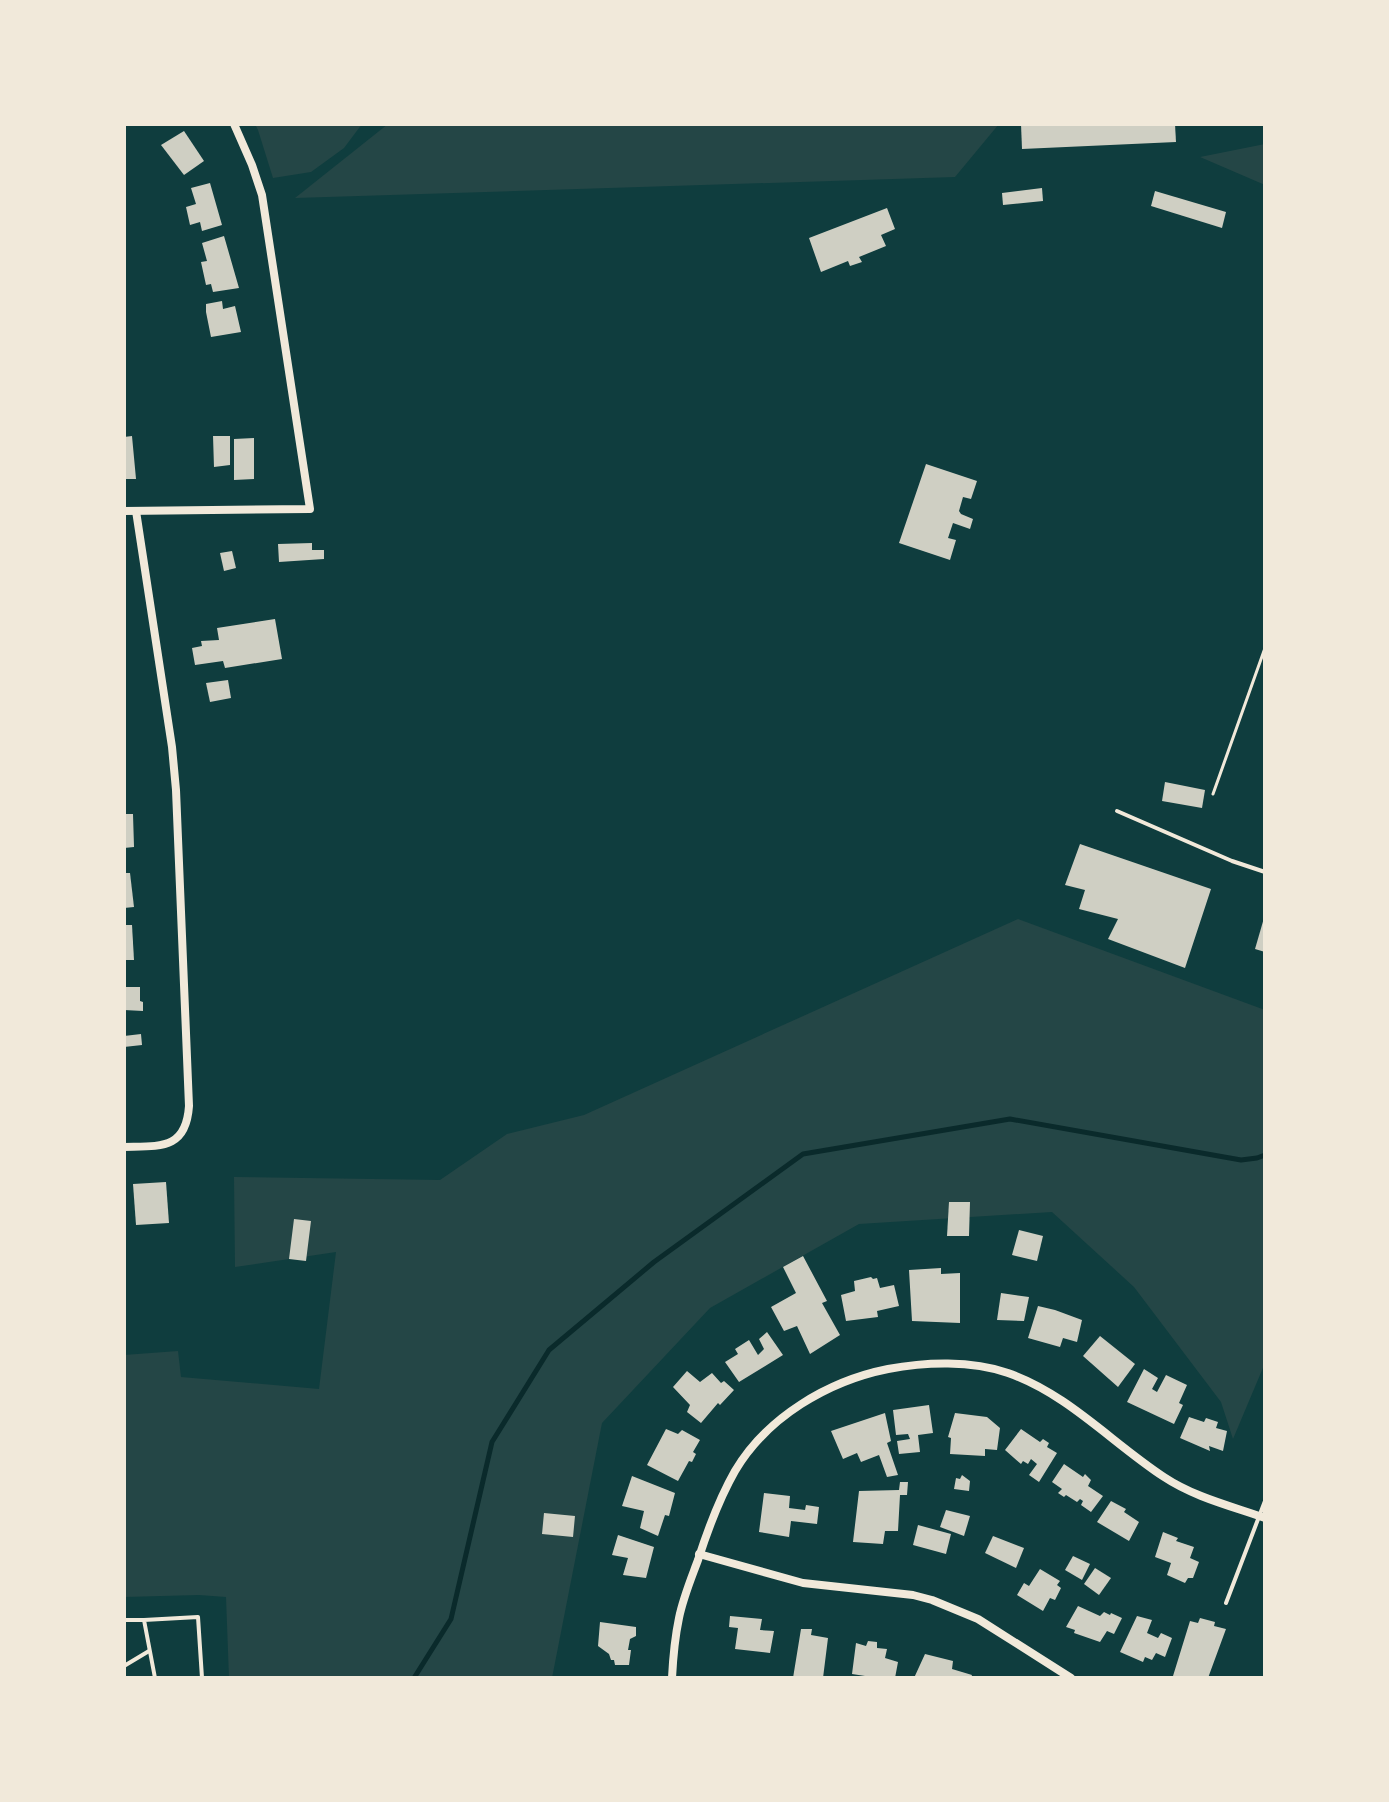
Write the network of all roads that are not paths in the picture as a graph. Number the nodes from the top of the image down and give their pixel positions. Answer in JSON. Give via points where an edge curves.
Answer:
{"nodes":[{"id":1,"x":234,"y":124,"type":"edge"},
{"id":2,"x":124,"y":511,"type":"edge"},
{"id":3,"x":136,"y":511,"type":"junction"},
{"id":4,"x":1117,"y":811,"type":"dead end"},
{"id":5,"x":1265,"y":872,"type":"edge"},
{"id":6,"x":124,"y":1147,"type":"edge"},
{"id":7,"x":1265,"y":1501,"type":"edge"},
{"id":8,"x":1262,"y":1517,"type":"edge"},
{"id":9,"x":699,"y":1554,"type":"junction"},
{"id":10,"x":1226,"y":1603,"type":"dead end"},
{"id":11,"x":124,"y":1620,"type":"edge"},
{"id":12,"x":144,"y":1620,"type":"junction"},
{"id":13,"x":149,"y":1651,"type":"junction"},
{"id":14,"x":124,"y":1666,"type":"edge"},
{"id":15,"x":155,"y":1678,"type":"edge"},
{"id":16,"x":202,"y":1678,"type":"edge"},
{"id":17,"x":672,"y":1678,"type":"edge"},
{"id":18,"x":1071,"y":1678,"type":"edge"}],
"edges":[{"from":1,"to":3,"type":"street","via":[[262,195],[310,509]]},
{"from":2,"to":3,"type":"street"},
{"from":3,"to":6,"type":"street","via":[[176,790],[189,1106],[182,1135],[171,1142]]},
{"from":4,"to":5,"type":"lane"},
{"from":7,"to":8,"type":"lane"},
{"from":8,"to":9,"type":"street","via":[[1164,1478],[1070,1405],[1008,1373],[977,1366],[905,1366],[841,1383],[779,1421],[737,1468]]},
{"from":8,"to":10,"type":"lane"},
{"from":9,"to":17,"type":"street","via":[[679,1617]]},
{"from":9,"to":18,"type":"street","via":[[803,1583],[932,1600],[978,1619]]},
{"from":11,"to":12,"type":"lane"},
{"from":12,"to":13,"type":"lane"},
{"from":12,"to":16,"type":"lane","via":[[198,1617]]},
{"from":13,"to":14,"type":"lane"},
{"from":13,"to":15,"type":"lane"}]}
